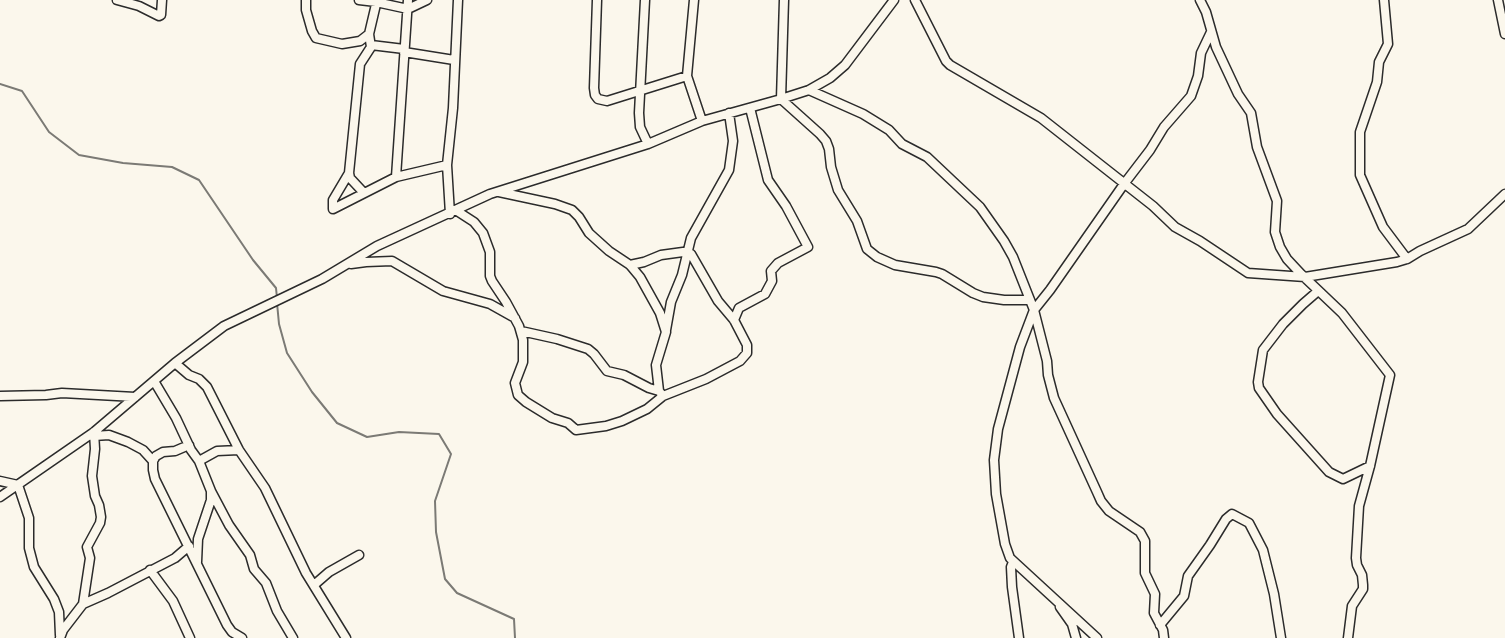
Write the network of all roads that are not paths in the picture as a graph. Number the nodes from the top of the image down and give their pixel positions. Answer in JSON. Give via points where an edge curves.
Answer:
{"nodes":[{"id":1,"x":117,"y":0,"type":"edge"},
{"id":2,"x":162,"y":0,"type":"edge"},
{"id":3,"x":306,"y":0,"type":"edge"},
{"id":4,"x":359,"y":0,"type":"edge"},
{"id":5,"x":408,"y":0,"type":"edge"},
{"id":6,"x":427,"y":0,"type":"edge"},
{"id":7,"x":458,"y":0,"type":"edge"},
{"id":8,"x":598,"y":0,"type":"edge"},
{"id":9,"x":645,"y":0,"type":"edge"},
{"id":10,"x":694,"y":0,"type":"edge"},
{"id":11,"x":784,"y":0,"type":"edge"},
{"id":12,"x":894,"y":0,"type":"edge"},
{"id":13,"x":915,"y":0,"type":"edge"},
{"id":14,"x":1200,"y":0,"type":"edge"},
{"id":15,"x":1384,"y":0,"type":"edge"},
{"id":16,"x":1498,"y":0,"type":"edge"},
{"id":17,"x":377,"y":1,"type":"edge"},
{"id":18,"x":408,"y":9,"type":"junction"},
{"id":19,"x":1211,"y":32,"type":"junction"},
{"id":20,"x":369,"y":34,"type":"junction"},
{"id":21,"x":1505,"y":34,"type":"edge"},
{"id":22,"x":371,"y":45,"type":"junction"},
{"id":23,"x":404,"y":50,"type":"junction"},
{"id":24,"x":454,"y":60,"type":"junction"},
{"id":25,"x":687,"y":76,"type":"junction"},
{"id":26,"x":641,"y":89,"type":"junction"},
{"id":27,"x":809,"y":90,"type":"junction"},
{"id":28,"x":781,"y":99,"type":"junction"},
{"id":29,"x":750,"y":108,"type":"junction"},
{"id":30,"x":729,"y":113,"type":"junction"},
{"id":31,"x":702,"y":121,"type":"junction"},
{"id":32,"x":648,"y":144,"type":"junction"},
{"id":33,"x":446,"y":165,"type":"junction"},
{"id":34,"x":349,"y":173,"type":"junction"},
{"id":35,"x":396,"y":177,"type":"junction"},
{"id":36,"x":1124,"y":184,"type":"junction"},
{"id":37,"x":499,"y":192,"type":"junction"},
{"id":38,"x":364,"y":194,"type":"junction"},
{"id":39,"x":1505,"y":194,"type":"edge"},
{"id":40,"x":453,"y":212,"type":"junction"},
{"id":41,"x":688,"y":252,"type":"junction"},
{"id":42,"x":1407,"y":259,"type":"junction"},
{"id":43,"x":345,"y":265,"type":"junction"},
{"id":44,"x":630,"y":265,"type":"junction"},
{"id":45,"x":1304,"y":277,"type":"junction"},
{"id":46,"x":1318,"y":291,"type":"junction"},
{"id":47,"x":1030,"y":300,"type":"junction"},
{"id":48,"x":1034,"y":310,"type":"junction"},
{"id":49,"x":517,"y":319,"type":"junction"},
{"id":50,"x":734,"y":320,"type":"junction"},
{"id":51,"x":521,"y":331,"type":"junction"},
{"id":52,"x":666,"y":332,"type":"junction"},
{"id":53,"x":176,"y":363,"type":"junction"},
{"id":54,"x":154,"y":382,"type":"junction"},
{"id":55,"x":661,"y":393,"type":"junction"},
{"id":56,"x":0,"y":396,"type":"edge"},
{"id":57,"x":135,"y":397,"type":"junction"},
{"id":58,"x":94,"y":434,"type":"junction"},
{"id":59,"x":189,"y":446,"type":"junction"},
{"id":60,"x":240,"y":450,"type":"junction"},
{"id":61,"x":153,"y":461,"type":"junction"},
{"id":62,"x":198,"y":461,"type":"junction"},
{"id":63,"x":1370,"y":466,"type":"junction"},
{"id":64,"x":0,"y":481,"type":"edge"},
{"id":65,"x":18,"y":484,"type":"junction"},
{"id":66,"x":211,"y":491,"type":"junction"},
{"id":67,"x":0,"y":497,"type":"edge"},
{"id":68,"x":188,"y":546,"type":"junction"},
{"id":69,"x":359,"y":556,"type":"dead end"},
{"id":70,"x":1013,"y":562,"type":"junction"},
{"id":71,"x":197,"y":564,"type":"junction"},
{"id":72,"x":150,"y":570,"type":"junction"},
{"id":73,"x":314,"y":585,"type":"junction"},
{"id":74,"x":1056,"y":599,"type":"junction"},
{"id":75,"x":83,"y":604,"type":"junction"},
{"id":76,"x":1162,"y":631,"type":"edge"},
{"id":77,"x":60,"y":637,"type":"edge"},
{"id":78,"x":190,"y":638,"type":"edge"},
{"id":79,"x":242,"y":638,"type":"edge"},
{"id":80,"x":293,"y":638,"type":"edge"},
{"id":81,"x":346,"y":638,"type":"edge"},
{"id":82,"x":1019,"y":638,"type":"edge"},
{"id":83,"x":1076,"y":638,"type":"edge"},
{"id":84,"x":1097,"y":638,"type":"edge"},
{"id":85,"x":1158,"y":638,"type":"edge"},
{"id":86,"x":1281,"y":638,"type":"edge"},
{"id":87,"x":1348,"y":638,"type":"edge"}],
"edges":[{"from":1,"to":2,"type":"street","via":[[160,16]]},
{"from":3,"to":20,"type":"street","via":[[306,10],[316,38],[342,44],[360,41]]},
{"from":4,"to":17,"type":"street"},
{"from":5,"to":18,"type":"street"},
{"from":6,"to":18,"type":"street"},
{"from":7,"to":24,"type":"street"},
{"from":8,"to":26,"type":"street","via":[[595,95],[607,101]]},
{"from":9,"to":26,"type":"street"},
{"from":10,"to":25,"type":"street"},
{"from":11,"to":28,"type":"street"},
{"from":12,"to":27,"type":"street","via":[[845,64],[830,78]]},
{"from":13,"to":36,"type":"street","via":[[950,65],[1041,118]]},
{"from":14,"to":19,"type":"street"},
{"from":15,"to":42,"type":"street","via":[[1388,44],[1360,132],[1360,175],[1382,227]]},
{"from":16,"to":21,"type":"street"},
{"from":17,"to":18,"type":"street"},
{"from":17,"to":20,"type":"street"},
{"from":18,"to":23,"type":"street"},
{"from":19,"to":36,"type":"street","via":[[1201,53],[1191,96],[1164,127]]},
{"from":19,"to":45,"type":"street","via":[[1233,85],[1251,113],[1257,148],[1277,201],[1277,238],[1287,259]]},
{"from":20,"to":22,"type":"street"},
{"from":22,"to":23,"type":"street"},
{"from":22,"to":34,"type":"street","via":[[360,64]]},
{"from":23,"to":24,"type":"street"},
{"from":23,"to":35,"type":"street"},
{"from":24,"to":33,"type":"street"},
{"from":25,"to":26,"type":"street"},
{"from":25,"to":31,"type":"street"},
{"from":26,"to":32,"type":"street","via":[[639,121]]},
{"from":27,"to":28,"type":"street"},
{"from":27,"to":47,"type":"street","via":[[863,114],[889,130],[902,144],[927,157],[967,194],[1004,241]]},
{"from":28,"to":29,"type":"street"},
{"from":28,"to":47,"type":"street","via":[[826,141],[838,190],[858,221],[870,252],[895,266],[936,272],[983,297]]},
{"from":29,"to":30,"type":"street"},
{"from":29,"to":50,"type":"street","via":[[768,180],[808,247],[778,263],[771,271],[772,281],[765,294],[739,308]]},
{"from":30,"to":31,"type":"street"},
{"from":30,"to":41,"type":"street","via":[[733,141],[728,170],[694,231]]},
{"from":31,"to":32,"type":"street"},
{"from":32,"to":37,"type":"street"},
{"from":33,"to":35,"type":"street"},
{"from":33,"to":40,"type":"street"},
{"from":34,"to":38,"type":"street"},
{"from":34,"to":38,"type":"street","via":[[333,200],[333,209]]},
{"from":35,"to":38,"type":"street"},
{"from":36,"to":45,"type":"street","via":[[1175,228],[1200,241],[1243,272]]},
{"from":36,"to":48,"type":"street"},
{"from":37,"to":40,"type":"street"},
{"from":37,"to":44,"type":"street","via":[[572,210],[592,236]]},
{"from":39,"to":42,"type":"street","via":[[1468,229]]},
{"from":40,"to":43,"type":"street","via":[[377,246]]},
{"from":40,"to":49,"type":"street","via":[[474,222],[483,233],[490,252],[492,282]]},
{"from":41,"to":44,"type":"street","via":[[661,255]]},
{"from":41,"to":50,"type":"street","via":[[718,301]]},
{"from":41,"to":52,"type":"street"},
{"from":42,"to":45,"type":"street"},
{"from":43,"to":49,"type":"street","via":[[392,261],[443,291],[490,304]]},
{"from":43,"to":53,"type":"street","via":[[224,326]]},
{"from":44,"to":52,"type":"street","via":[[654,301]]},
{"from":45,"to":46,"type":"street"},
{"from":46,"to":63,"type":"street","via":[[1342,313],[1390,375]]},
{"from":46,"to":63,"type":"street","via":[[1283,324],[1263,350],[1258,382],[1277,414],[1329,472],[1343,478]]},
{"from":47,"to":48,"type":"street"},
{"from":48,"to":70,"type":"street","via":[[1004,402],[994,460],[1005,544]]},
{"from":48,"to":76,"type":"street","via":[[1054,398],[1096,492],[1109,511],[1140,532],[1145,541],[1145,573],[1155,594],[1154,617]]},
{"from":49,"to":51,"type":"street"},
{"from":50,"to":55,"type":"street","via":[[747,345],[747,353],[740,362],[706,379]]},
{"from":51,"to":55,"type":"street","via":[[588,349],[607,371],[624,375]]},
{"from":51,"to":55,"type":"street","via":[[523,362],[515,383],[518,395],[576,430],[622,421],[646,409]]},
{"from":52,"to":55,"type":"street","via":[[656,365]]},
{"from":53,"to":54,"type":"street"},
{"from":53,"to":60,"type":"street","via":[[207,387]]},
{"from":54,"to":57,"type":"street"},
{"from":54,"to":59,"type":"street"},
{"from":56,"to":57,"type":"street","via":[[62,393]]},
{"from":57,"to":58,"type":"street"},
{"from":58,"to":61,"type":"street","via":[[128,442],[143,450]]},
{"from":58,"to":65,"type":"street"},
{"from":58,"to":75,"type":"street","via":[[92,476],[101,517],[87,547],[90,558]]},
{"from":59,"to":61,"type":"street","via":[[163,452]]},
{"from":59,"to":62,"type":"street"},
{"from":60,"to":62,"type":"street","via":[[217,451]]},
{"from":60,"to":73,"type":"street","via":[[265,488]]},
{"from":61,"to":68,"type":"street","via":[[155,479]]},
{"from":62,"to":66,"type":"street"},
{"from":63,"to":87,"type":"street","via":[[1358,515],[1356,558],[1364,585],[1352,606]]},
{"from":64,"to":65,"type":"street"},
{"from":65,"to":67,"type":"street"},
{"from":65,"to":77,"type":"street","via":[[29,518],[29,548],[34,567],[59,612]]},
{"from":66,"to":71,"type":"street","via":[[198,539]]},
{"from":66,"to":80,"type":"street","via":[[250,555],[254,569],[266,583],[276,611]]},
{"from":68,"to":71,"type":"street"},
{"from":68,"to":72,"type":"street","via":[[175,558]]},
{"from":69,"to":73,"type":"street","via":[[329,572]]},
{"from":70,"to":74,"type":"street"},
{"from":70,"to":82,"type":"street","via":[[1011,580]]},
{"from":71,"to":79,"type":"street","via":[[227,625]]},
{"from":72,"to":75,"type":"street"},
{"from":72,"to":78,"type":"street","via":[[174,601]]},
{"from":73,"to":81,"type":"street"},
{"from":74,"to":83,"type":"street","via":[[1072,624]]},
{"from":74,"to":84,"type":"street"},
{"from":75,"to":77,"type":"street"},
{"from":76,"to":85,"type":"street"},
{"from":76,"to":86,"type":"street","via":[[1184,596],[1188,576],[1232,514],[1249,524],[1263,550]]}]}
